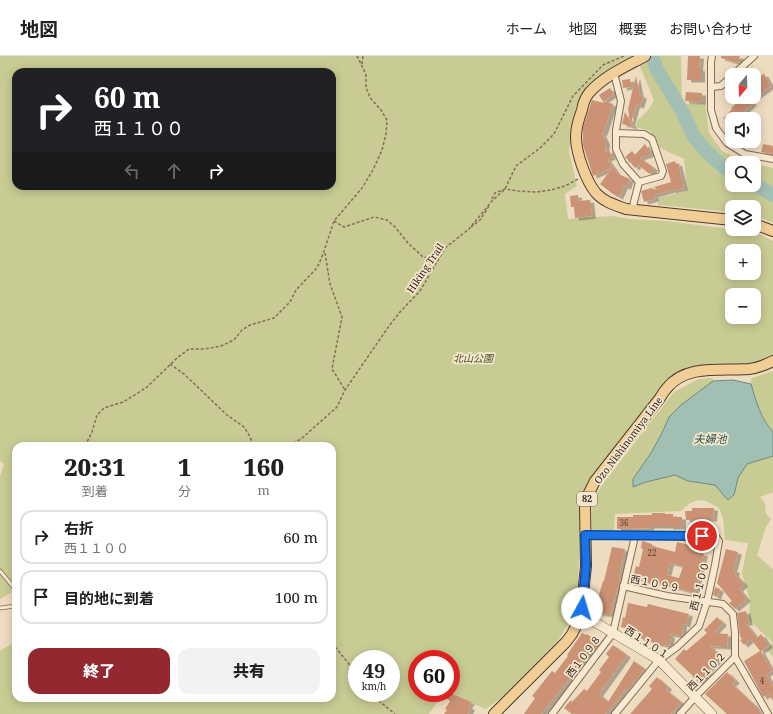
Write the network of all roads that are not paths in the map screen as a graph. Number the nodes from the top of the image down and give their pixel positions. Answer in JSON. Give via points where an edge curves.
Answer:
{"nodes":[{"id":1,"x":712,"y":56,"type":"edge"},
{"id":2,"x":754,"y":56,"type":"edge"},
{"id":3,"x":640,"y":58,"type":"edge"},
{"id":4,"x":740,"y":68,"type":"edge"},
{"id":5,"x":614,"y":73,"type":"junction"},
{"id":6,"x":725,"y":82,"type":"edge"},
{"id":7,"x":711,"y":87,"type":"junction"},
{"id":8,"x":616,"y":133,"type":"junction"},
{"id":9,"x":773,"y":159,"type":"edge"},
{"id":10,"x":639,"y":182,"type":"junction"},
{"id":11,"x":632,"y":210,"type":"junction"},
{"id":12,"x":725,"y":219,"type":"edge"},
{"id":13,"x":761,"y":227,"type":"edge"},
{"id":14,"x":773,"y":231,"type":"edge"},
{"id":15,"x":773,"y":361,"type":"edge"},
{"id":16,"x":585,"y":535,"type":"junction"},
{"id":17,"x":635,"y":536,"type":"junction"},
{"id":18,"x":0,"y":572,"type":"edge"},
{"id":19,"x":12,"y":586,"type":"edge"},
{"id":20,"x":624,"y":586,"type":"junction"},
{"id":21,"x":707,"y":602,"type":"junction"},
{"id":22,"x":12,"y":606,"type":"edge"},
{"id":23,"x":0,"y":608,"type":"edge"},
{"id":24,"x":581,"y":614,"type":"junction"},
{"id":25,"x":613,"y":633,"type":"junction"},
{"id":26,"x":735,"y":657,"type":"junction"},
{"id":27,"x":659,"y":660,"type":"junction"},
{"id":28,"x":695,"y":697,"type":"junction"},
{"id":29,"x":494,"y":714,"type":"edge"},
{"id":30,"x":552,"y":714,"type":"edge"},
{"id":31,"x":615,"y":714,"type":"edge"},
{"id":32,"x":680,"y":714,"type":"edge"},
{"id":33,"x":712,"y":714,"type":"edge"},
{"id":34,"x":768,"y":714,"type":"edge"}],
"edges":[{"from":1,"to":7,"type":"street"},
{"from":2,"to":4,"type":"street"},
{"from":3,"to":5,"type":"main road"},
{"from":5,"to":8,"type":"street","via":[[621,101]]},
{"from":5,"to":11,"type":"main road","via":[[588,94],[577,124],[576,143],[585,176],[597,194],[618,206]]},
{"from":6,"to":7,"type":"street","via":[[721,86]]},
{"from":7,"to":9,"type":"street","via":[[711,110],[716,128],[727,143],[745,154]]},
{"from":8,"to":10,"type":"street","via":[[616,149],[623,164]]},
{"from":8,"to":10,"type":"street","via":[[644,134],[652,139],[663,171],[661,176]]},
{"from":10,"to":11,"type":"street"},
{"from":11,"to":12,"type":"main road"},
{"from":13,"to":14,"type":"main road"},
{"from":15,"to":16,"type":"main road","name":"Ozo Nishinomiya Line","number":"82","via":[[750,369],[697,371],[678,378],[667,387],[595,482],[585,505]]},
{"from":16,"to":17,"type":"street","name":"西１１００"},
{"from":16,"to":24,"type":"main road","name":"Ozo Nishinomiya Line","number":"82","via":[[586,566]]},
{"from":17,"to":20,"type":"street","name":"西１０９８"},
{"from":17,"to":21,"type":"street","name":"西１１００","via":[[716,537],[719,541]]},
{"from":18,"to":19,"type":"lane"},
{"from":20,"to":21,"type":"street","name":"西１０９９"},
{"from":20,"to":25,"type":"street","name":"西１０９８"},
{"from":21,"to":26,"type":"street","name":"西１０９９","via":[[723,604],[733,614]]},
{"from":21,"to":27,"type":"street","name":"西１１００","via":[[699,626]]},
{"from":22,"to":23,"type":"lane"},
{"from":24,"to":25,"type":"street","name":"西１１０１"},
{"from":24,"to":29,"type":"main road","name":"Ozo Nishinomiya Line","number":"82","via":[[566,642]]},
{"from":25,"to":27,"type":"street","name":"西１１０１"},
{"from":25,"to":30,"type":"street","name":"西１０９８"},
{"from":26,"to":28,"type":"street","name":"西１１０２"},
{"from":26,"to":34,"type":"street","name":"西１１０２"},
{"from":27,"to":28,"type":"street","name":"西１１０１"},
{"from":27,"to":31,"type":"street","name":"西１１００"},
{"from":28,"to":32,"type":"street","name":"西１１０２"},
{"from":28,"to":33,"type":"street","name":"西１１０１"}]}
